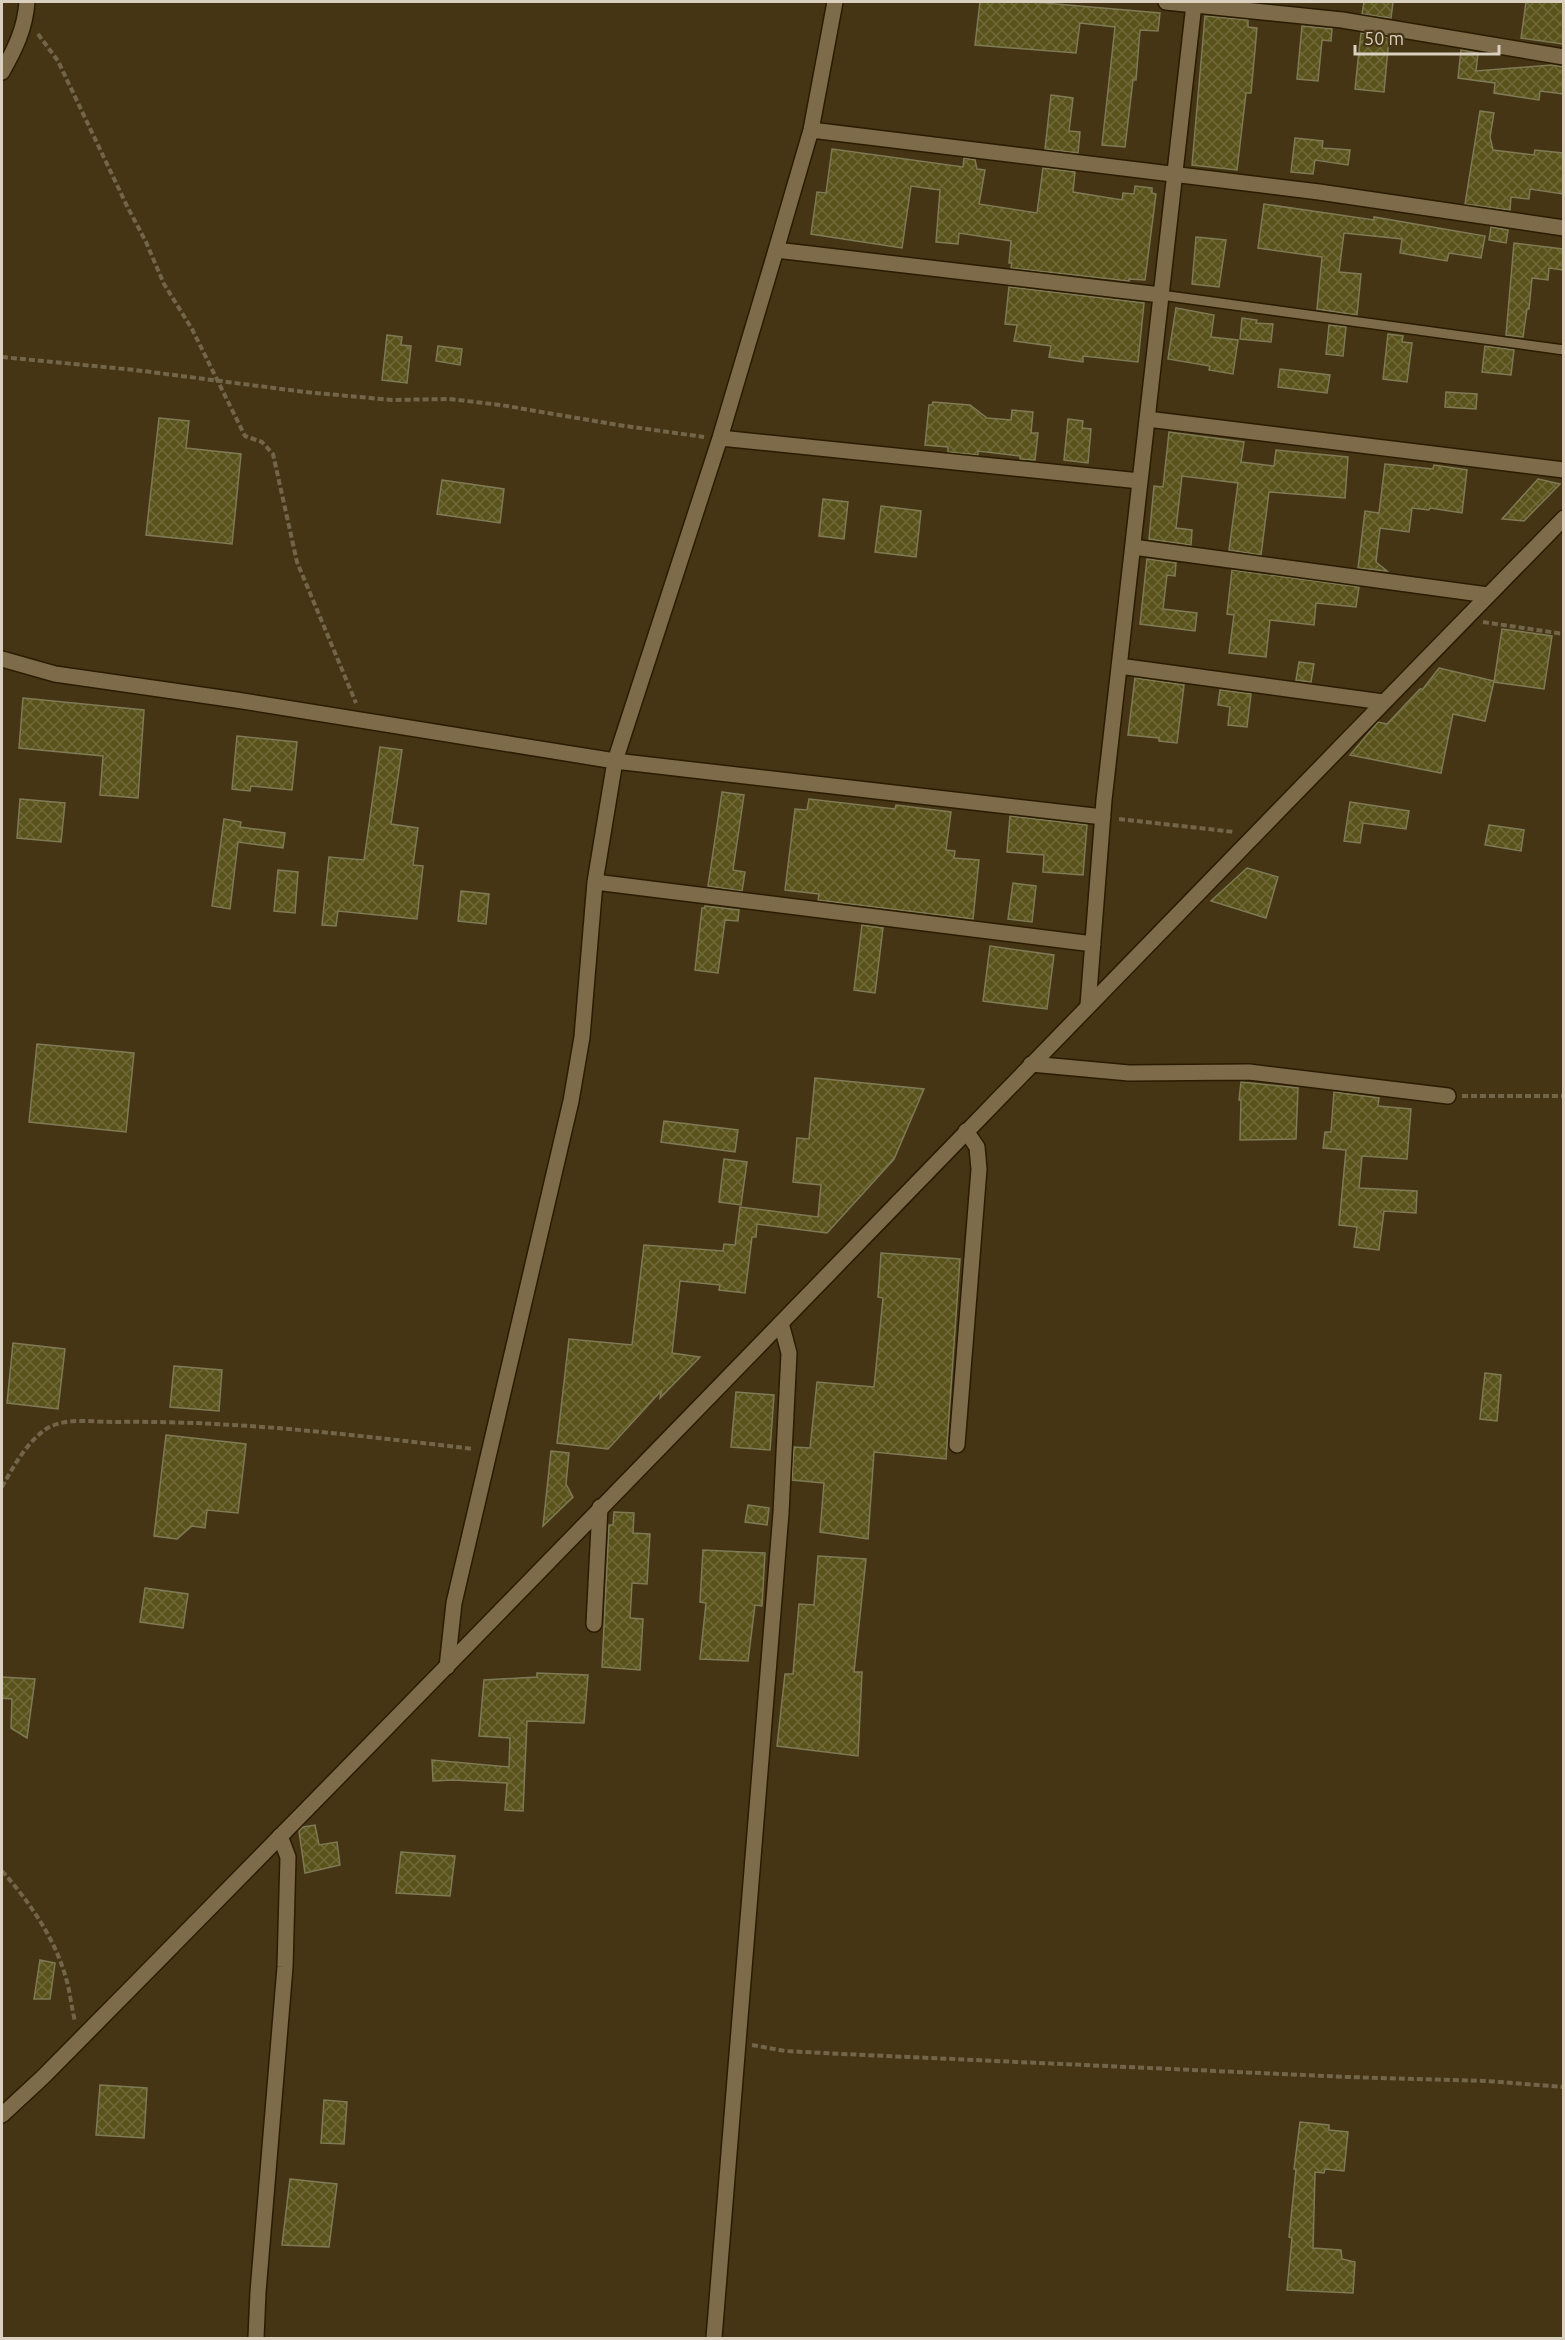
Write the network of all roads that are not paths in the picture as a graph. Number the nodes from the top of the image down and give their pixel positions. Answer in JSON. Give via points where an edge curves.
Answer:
{"nodes":[{"id":1,"x":835,"y":2,"type":"edge"},
{"id":2,"x":1166,"y":2,"type":"edge"},
{"id":3,"x":1194,"y":4,"type":"junction"},
{"id":4,"x":1211,"y":4,"type":"edge"},
{"id":5,"x":27,"y":9,"type":"edge"},
{"id":6,"x":1563,"y":57,"type":"edge"},
{"id":7,"x":2,"y":72,"type":"edge"},
{"id":8,"x":811,"y":130,"type":"junction"},
{"id":9,"x":1175,"y":174,"type":"junction"},
{"id":10,"x":1563,"y":228,"type":"edge"},
{"id":11,"x":776,"y":250,"type":"junction"},
{"id":12,"x":1161,"y":295,"type":"junction"},
{"id":13,"x":1563,"y":350,"type":"edge"},
{"id":14,"x":1147,"y":419,"type":"junction"},
{"id":15,"x":720,"y":438,"type":"junction"},
{"id":16,"x":1563,"y":470,"type":"edge"},
{"id":17,"x":1140,"y":481,"type":"junction"},
{"id":18,"x":1563,"y":518,"type":"edge"},
{"id":19,"x":1132,"y":548,"type":"junction"},
{"id":20,"x":1488,"y":595,"type":"junction"},
{"id":21,"x":2,"y":659,"type":"edge"},
{"id":22,"x":1119,"y":666,"type":"junction"},
{"id":23,"x":1383,"y":702,"type":"junction"},
{"id":24,"x":615,"y":761,"type":"junction"},
{"id":25,"x":1103,"y":817,"type":"junction"},
{"id":26,"x":594,"y":882,"type":"junction"},
{"id":27,"x":1093,"y":944,"type":"junction"},
{"id":28,"x":1088,"y":1005,"type":"junction"},
{"id":29,"x":1031,"y":1064,"type":"junction"},
{"id":30,"x":1448,"y":1096,"type":"road end"},
{"id":31,"x":966,"y":1131,"type":"junction"},
{"id":32,"x":781,"y":1323,"type":"junction"},
{"id":33,"x":957,"y":1445,"type":"dead end"},
{"id":34,"x":600,"y":1507,"type":"junction"},
{"id":35,"x":594,"y":1624,"type":"dead end"},
{"id":36,"x":447,"y":1667,"type":"junction"},
{"id":37,"x":280,"y":1836,"type":"junction"},
{"id":38,"x":2,"y":2115,"type":"edge"},
{"id":39,"x":256,"y":2338,"type":"edge"},
{"id":40,"x":714,"y":2338,"type":"edge"}],
"edges":[{"from":1,"to":8,"type":"street"},
{"from":2,"to":3,"type":"street"},
{"from":3,"to":4,"type":"street"},
{"from":3,"to":9,"type":"street"},
{"from":4,"to":6,"type":"street","via":[[1342,20]]},
{"from":5,"to":7,"type":"street","via":[[18,44]]},
{"from":8,"to":9,"type":"street"},
{"from":8,"to":11,"type":"street"},
{"from":9,"to":10,"type":"street"},
{"from":9,"to":12,"type":"street"},
{"from":11,"to":12,"type":"street"},
{"from":11,"to":15,"type":"street"},
{"from":12,"to":13,"type":"lane"},
{"from":12,"to":14,"type":"street"},
{"from":14,"to":16,"type":"street"},
{"from":14,"to":17,"type":"street"},
{"from":15,"to":17,"type":"street"},
{"from":15,"to":24,"type":"street"},
{"from":17,"to":19,"type":"street"},
{"from":18,"to":20,"type":"street"},
{"from":19,"to":20,"type":"street"},
{"from":19,"to":22,"type":"street"},
{"from":20,"to":23,"type":"street"},
{"from":21,"to":24,"type":"street","via":[[55,674]]},
{"from":22,"to":23,"type":"street"},
{"from":22,"to":25,"type":"street"},
{"from":23,"to":28,"type":"street"},
{"from":24,"to":25,"type":"street"},
{"from":24,"to":26,"type":"street"},
{"from":25,"to":27,"type":"street"},
{"from":26,"to":27,"type":"street"},
{"from":26,"to":36,"type":"street","via":[[582,1037],[571,1101],[454,1603]]},
{"from":27,"to":28,"type":"street"},
{"from":28,"to":29,"type":"street"},
{"from":29,"to":30,"type":"street","via":[[1129,1073],[1249,1072]]},
{"from":29,"to":31,"type":"street"},
{"from":31,"to":32,"type":"street"},
{"from":31,"to":33,"type":"street","via":[[977,1147],[979,1169]]},
{"from":32,"to":34,"type":"street"},
{"from":32,"to":40,"type":"street","via":[[789,1353],[781,1513]]},
{"from":34,"to":35,"type":"street"},
{"from":34,"to":36,"type":"street"},
{"from":36,"to":37,"type":"street"},
{"from":37,"to":38,"type":"street"},
{"from":37,"to":39,"type":"street","via":[[288,1857],[285,1967]]}]}
